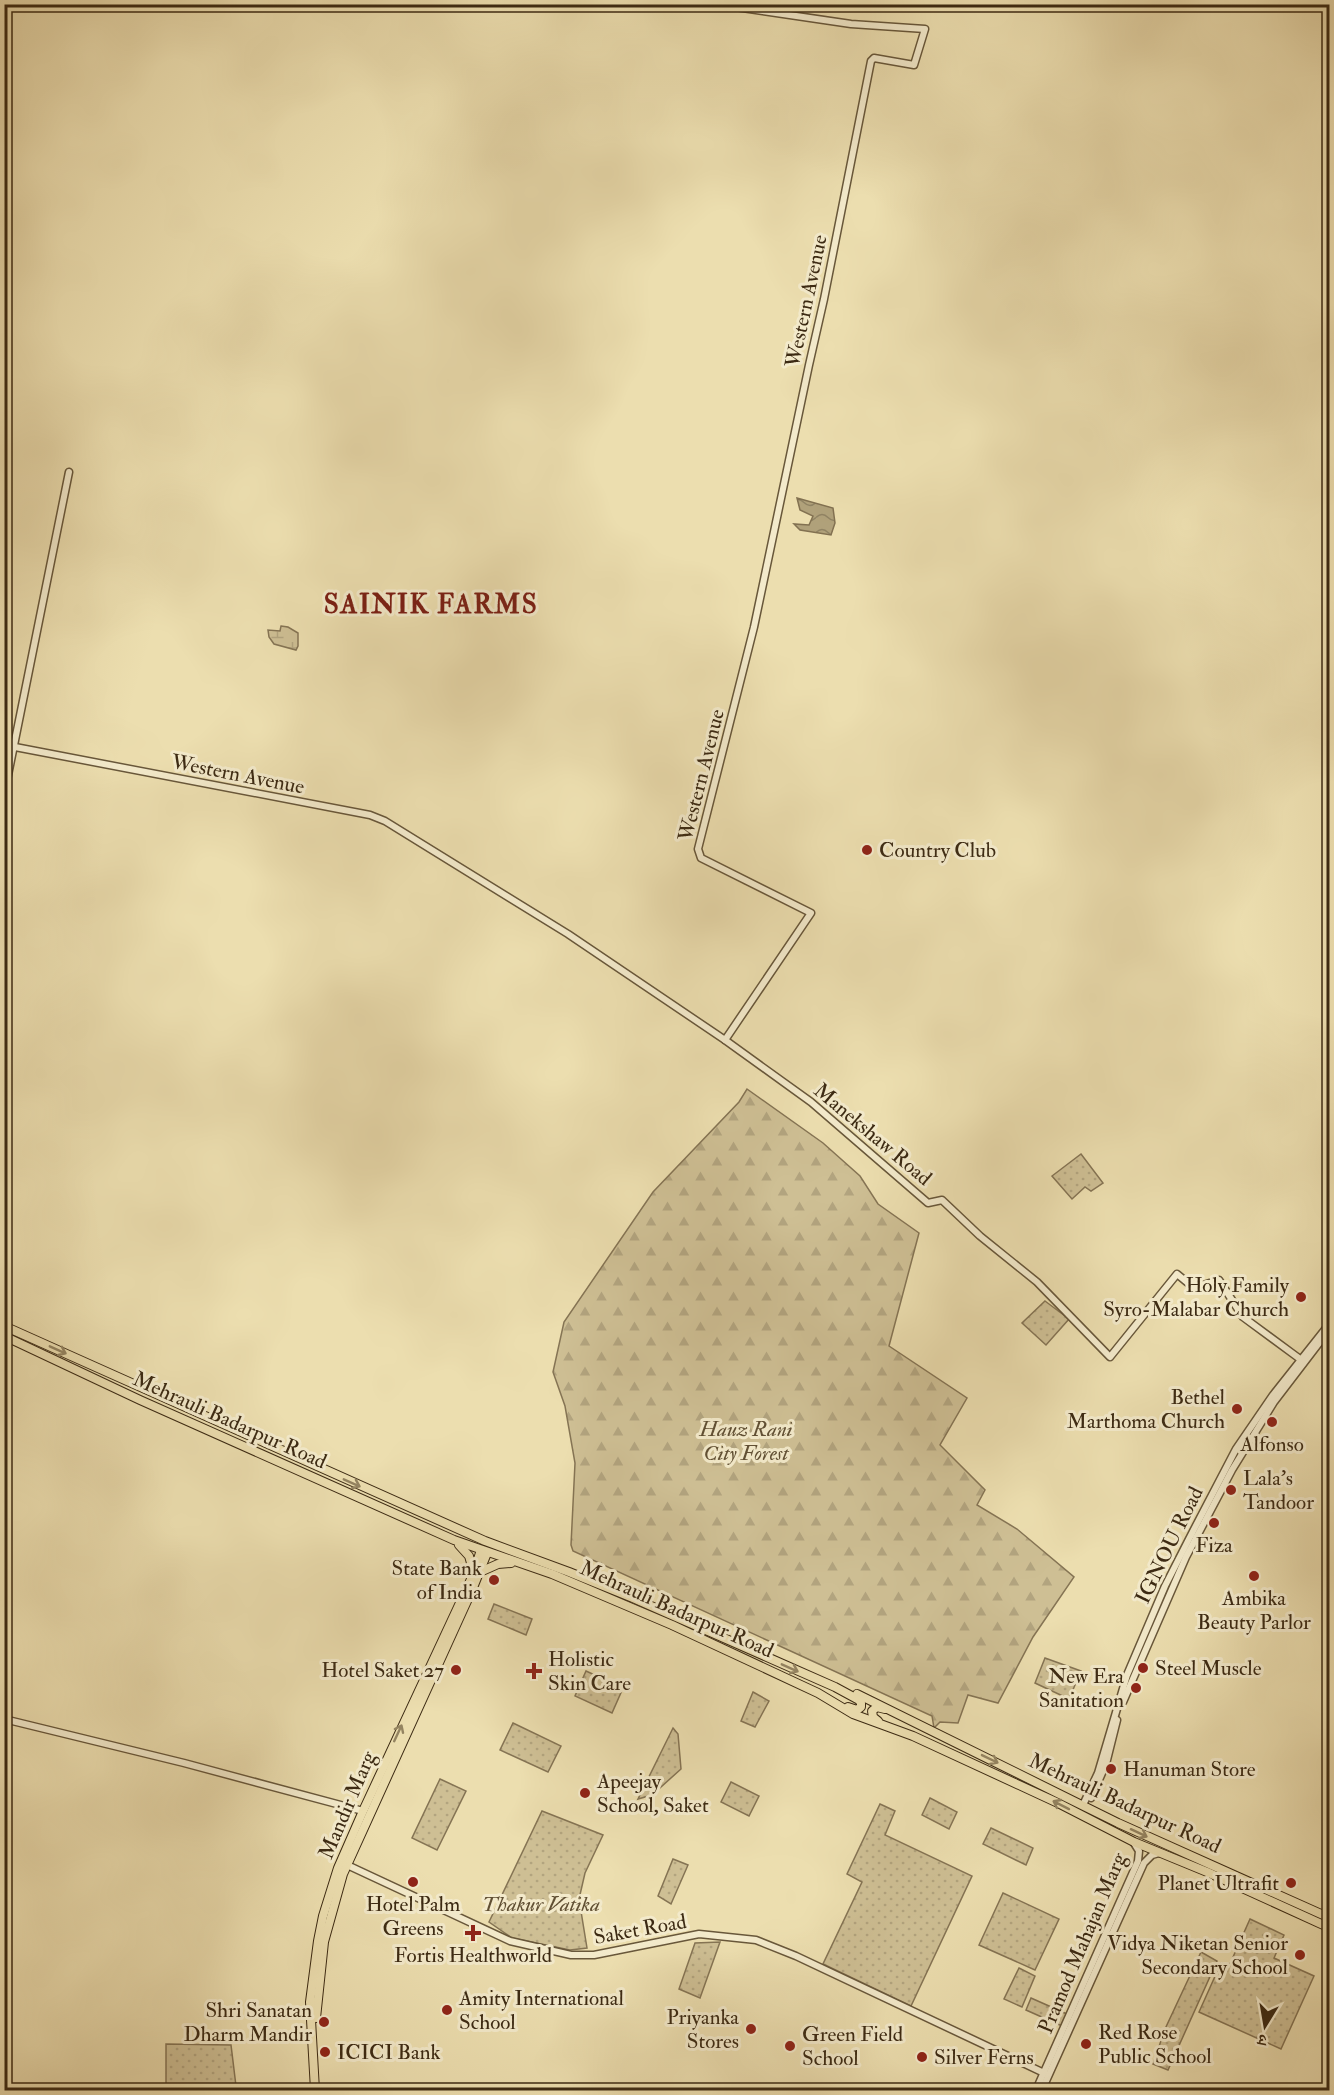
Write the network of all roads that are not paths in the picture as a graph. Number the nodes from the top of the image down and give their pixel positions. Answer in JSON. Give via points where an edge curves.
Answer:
{"nodes":[{"id":1,"x":715,"y":4,"type":"edge"},
{"id":2,"x":69,"y":472,"type":"dead end"},
{"id":3,"x":15,"y":747,"type":"junction"},
{"id":4,"x":4,"y":795,"type":"edge"},
{"id":5,"x":724,"y":1041,"type":"junction"},
{"id":6,"x":1329,"y":1323,"type":"edge"},
{"id":7,"x":4,"y":1326,"type":"edge"},
{"id":8,"x":1329,"y":1329,"type":"edge"},
{"id":9,"x":4,"y":1336,"type":"edge"},
{"id":10,"x":1300,"y":1359,"type":"junction"},
{"id":11,"x":1238,"y":1447,"type":"junction"},
{"id":12,"x":1244,"y":1452,"type":"junction"},
{"id":13,"x":370,"y":1491,"type":"junction"},
{"id":14,"x":366,"y":1501,"type":"junction"},
{"id":15,"x":454,"y":1540,"type":"junction"},
{"id":16,"x":484,"y":1552,"type":"junction"},
{"id":17,"x":516,"y":1563,"type":"junction"},
{"id":18,"x":480,"y":1572,"type":"junction"},
{"id":19,"x":472,"y":1577,"type":"junction"},
{"id":20,"x":835,"y":1687,"type":"junction"},
{"id":21,"x":818,"y":1693,"type":"junction"},
{"id":22,"x":906,"y":1717,"type":"junction"},
{"id":23,"x":4,"y":1719,"type":"edge"},
{"id":24,"x":913,"y":1736,"type":"junction"},
{"id":25,"x":1085,"y":1806,"type":"junction"},
{"id":26,"x":363,"y":1811,"type":"junction"},
{"id":27,"x":1134,"y":1842,"type":"junction"},
{"id":28,"x":1159,"y":1853,"type":"junction"},
{"id":29,"x":344,"y":1863,"type":"junction"},
{"id":30,"x":1329,"y":1918,"type":"edge"},
{"id":31,"x":1114,"y":1924,"type":"junction"},
{"id":32,"x":1329,"y":1928,"type":"edge"},
{"id":33,"x":1044,"y":2073,"type":"junction"},
{"id":34,"x":317,"y":2091,"type":"edge"},
{"id":35,"x":1036,"y":2091,"type":"edge"},
{"id":36,"x":1042,"y":2091,"type":"edge"}],
"edges":[{"from":1,"to":5,"type":"street","name":"Western Avenue","via":[[851,24],[925,28],[914,65],[871,60],[754,627],[698,849],[701,858],[811,913]]},
{"from":2,"to":3,"type":"street"},
{"from":3,"to":4,"type":"street"},
{"from":3,"to":5,"type":"street","name":"Western Avenue","via":[[385,821],[568,934]]},
{"from":5,"to":10,"type":"street","name":"Manekshaw Road","via":[[811,1102],[928,1203],[942,1200],[1037,1282],[1110,1357],[1178,1274],[1193,1288],[1219,1280],[1243,1317]]},
{"from":6,"to":10,"type":"street","name":"IGNOU Road"},
{"from":7,"to":13,"type":"main road","name":"Mehrauli Badarpur Road","one_way":true},
{"from":8,"to":12,"type":"street","name":"IGNOU Road","via":[[1274,1402]]},
{"from":9,"to":14,"type":"main road","name":"Mehrauli Badarpur Road"},
{"from":10,"to":11,"type":"street","name":"IGNOU Road"},
{"from":11,"to":12,"type":"street"},
{"from":11,"to":25,"type":"street","name":"IGNOU Road","via":[[1165,1586],[1127,1675]]},
{"from":12,"to":25,"type":"street","name":"IGNOU Road","via":[[1186,1557],[1130,1682],[1103,1771]]},
{"from":13,"to":14,"type":"main road"},
{"from":13,"to":20,"type":"main road","name":"Mehrauli Badarpur Road","one_way":true,"via":[[485,1542],[633,1598]]},
{"from":14,"to":15,"type":"main road","name":"Mehrauli Badarpur Road"},
{"from":15,"to":16,"type":"main road","name":"Mehrauli Badarpur Road"},
{"from":15,"to":19,"type":"main road","via":[[469,1556]]},
{"from":16,"to":17,"type":"main road","name":"Mehrauli Badarpur Road"},
{"from":16,"to":18,"type":"main road","name":"Mandir Marg"},
{"from":16,"to":19,"type":"main road","name":"Mandir Marg"},
{"from":17,"to":18,"type":"main road","via":[[498,1564]]},
{"from":17,"to":21,"type":"main road","name":"Mehrauli Badarpur Road","via":[[599,1592]]},
{"from":18,"to":29,"type":"main road","name":"Mandir Marg"},
{"from":26,"to":19,"type":"main road","name":"Mandir Marg","one_way":true},
{"from":20,"to":21,"type":"main road","via":[[859,1700],[860,1708],[855,1710]]},
{"from":20,"to":22,"type":"main road"},
{"from":21,"to":24,"type":"main road","name":"Mehrauli Badarpur Road","via":[[853,1714]]},
{"from":22,"to":24,"type":"main road","via":[[879,1707],[872,1713],[876,1720]]},
{"from":22,"to":25,"type":"main road","name":"Mehrauli Badarpur Road","one_way":true},
{"from":23,"to":26,"type":"street"},
{"from":27,"to":24,"type":"main road","name":"Mehrauli Badarpur Road","one_way":true},
{"from":25,"to":30,"type":"main road","name":"Mehrauli Badarpur Road","one_way":true},
{"from":26,"to":29,"type":"main road","name":"Mandir Marg"},
{"from":27,"to":28,"type":"main road","name":"Mehrauli Badarpur Road"},
{"from":27,"to":31,"type":"street","name":"Pramod Mahajan Marg","via":[[1139,1851],[1138,1861]]},
{"from":28,"to":31,"type":"street","name":"Pramod Mahajan Marg","via":[[1144,1863]]},
{"from":28,"to":32,"type":"main road","name":"Mehrauli Badarpur Road"},
{"from":29,"to":33,"type":"street","name":"Saket Road","via":[[510,1941],[571,1955],[594,1955],[699,1935],[756,1940]]},
{"from":29,"to":34,"type":"main road","name":"Mandir Marg","via":[[321,1924],[310,2002]]},
{"from":31,"to":33,"type":"street","name":"Pramod Mahajan Marg"},
{"from":31,"to":36,"type":"street","name":"Pramod Mahajan Marg"},
{"from":33,"to":35,"type":"street","name":"Pramod Mahajan Marg"}]}
